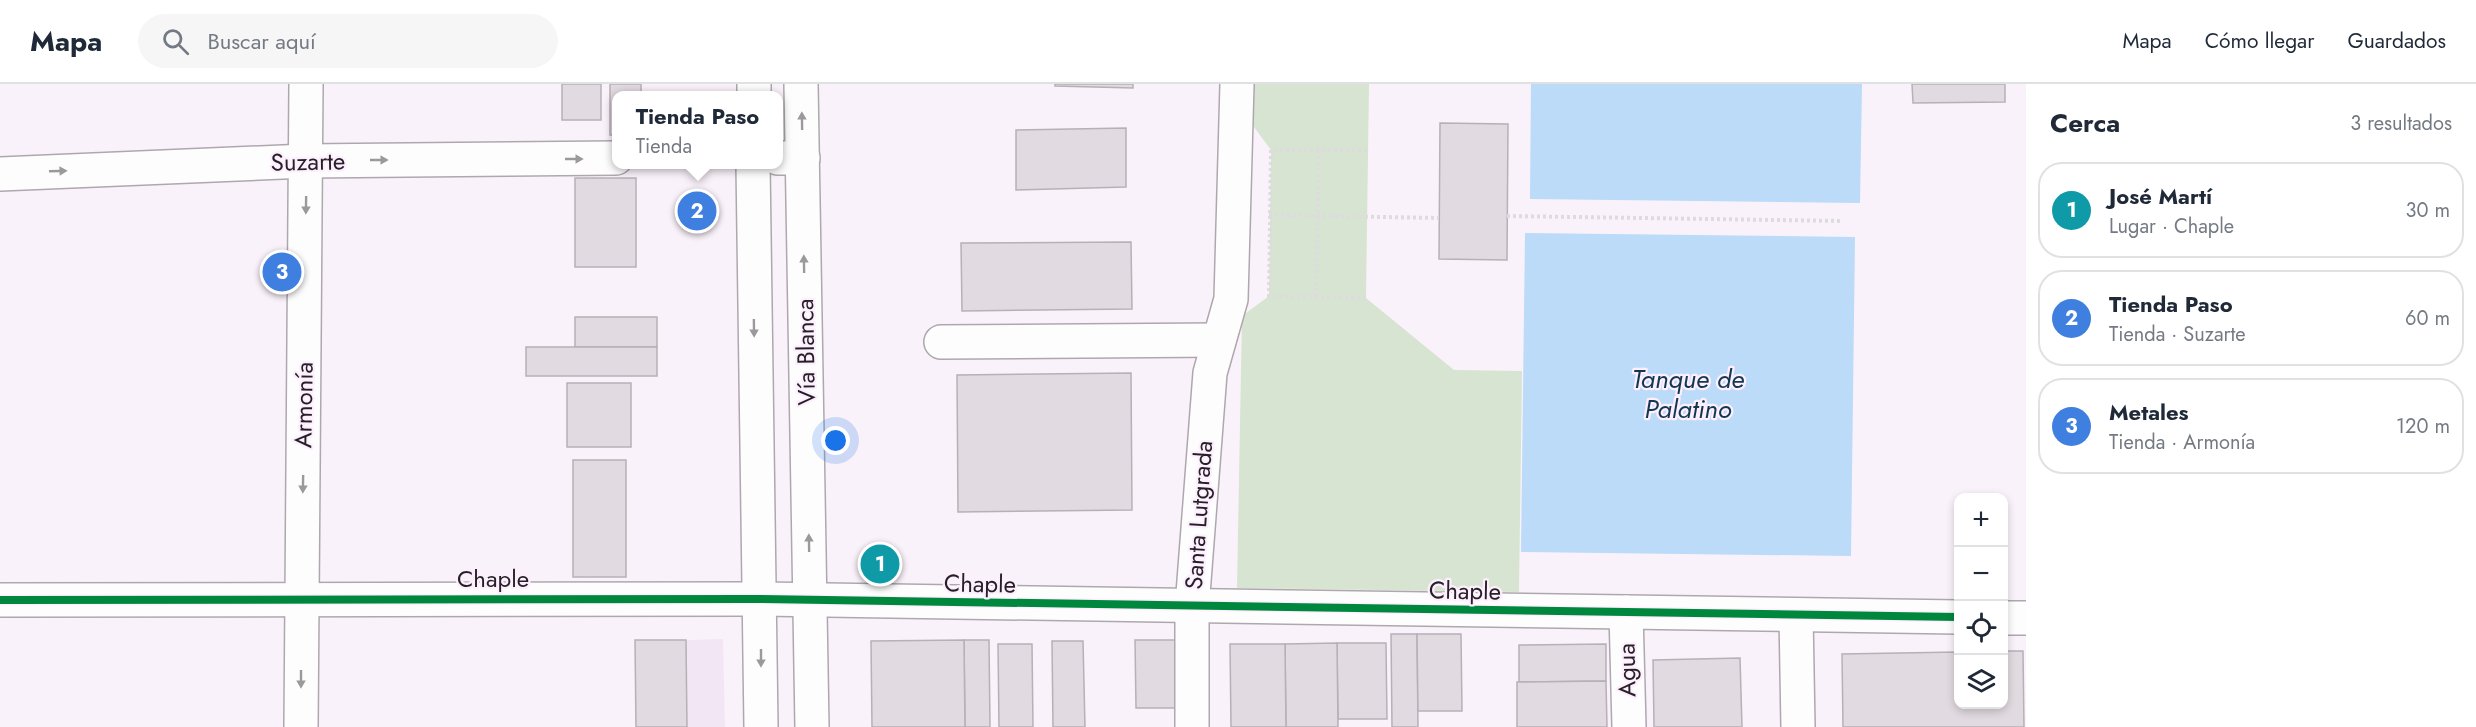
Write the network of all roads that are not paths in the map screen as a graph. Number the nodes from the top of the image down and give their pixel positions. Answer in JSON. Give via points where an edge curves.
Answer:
{"nodes":[{"id":1,"x":306,"y":84,"type":"edge"},
{"id":2,"x":801,"y":84,"type":"edge"},
{"id":3,"x":1236,"y":84,"type":"edge"},
{"id":4,"x":790,"y":158,"type":"edge"},
{"id":5,"x":612,"y":159,"type":"edge"},
{"id":6,"x":306,"y":161,"type":"junction"},
{"id":7,"x":753,"y":169,"type":"edge"},
{"id":8,"x":0,"y":174,"type":"edge"},
{"id":9,"x":1219,"y":340,"type":"junction"},
{"id":10,"x":941,"y":342,"type":"dead end"},
{"id":11,"x":301,"y":598,"type":"junction"},
{"id":12,"x":760,"y":599,"type":"junction"},
{"id":13,"x":0,"y":600,"type":"edge"},
{"id":14,"x":810,"y":601,"type":"junction"},
{"id":15,"x":1192,"y":606,"type":"junction"},
{"id":16,"x":1626,"y":612,"type":"junction"},
{"id":17,"x":1796,"y":615,"type":"junction"},
{"id":18,"x":1954,"y":617,"type":"edge"},
{"id":19,"x":2008,"y":618,"type":"edge"},
{"id":20,"x":2026,"y":618,"type":"edge"},
{"id":21,"x":301,"y":727,"type":"edge"},
{"id":22,"x":761,"y":727,"type":"edge"},
{"id":23,"x":812,"y":727,"type":"edge"},
{"id":24,"x":1192,"y":727,"type":"edge"},
{"id":25,"x":1629,"y":727,"type":"edge"},
{"id":26,"x":1798,"y":727,"type":"edge"}],
"edges":[{"from":1,"to":6,"type":"street","name":"Armonía"},
{"from":4,"to":2,"type":"street","name":"Vía Blanca","one_way":true},
{"from":3,"to":9,"type":"street","name":"Santa Lutgrada","via":[[1231,299]]},
{"from":14,"to":4,"type":"street","name":"Vía Blanca","one_way":true},
{"from":6,"to":5,"type":"street","name":"Suzarte","one_way":true},
{"from":8,"to":6,"type":"street","name":"Suzarte","one_way":true},
{"from":6,"to":11,"type":"street","name":"Armonía","one_way":true},
{"from":7,"to":12,"type":"street","one_way":true},
{"from":9,"to":10,"type":"street"},
{"from":9,"to":15,"type":"street","name":"Santa Lutgrada","via":[[1209,373]]},
{"from":11,"to":12,"type":"street","name":"Chaple"},
{"from":11,"to":13,"type":"street","name":"Chaple"},
{"from":11,"to":21,"type":"street","name":"Armonía","one_way":true},
{"from":12,"to":14,"type":"street","name":"Chaple"},
{"from":12,"to":22,"type":"street","one_way":true},
{"from":14,"to":15,"type":"street","name":"Chaple"},
{"from":14,"to":23,"type":"street","name":"Vía Blanca"},
{"from":15,"to":16,"type":"street","name":"Chaple"},
{"from":15,"to":24,"type":"street","name":"Santa Lutgrada"},
{"from":16,"to":17,"type":"street","name":"Chaple"},
{"from":16,"to":25,"type":"street","name":"Agua"},
{"from":17,"to":18,"type":"street","name":"Chaple"},
{"from":17,"to":26,"type":"street"},
{"from":19,"to":20,"type":"street"}]}
